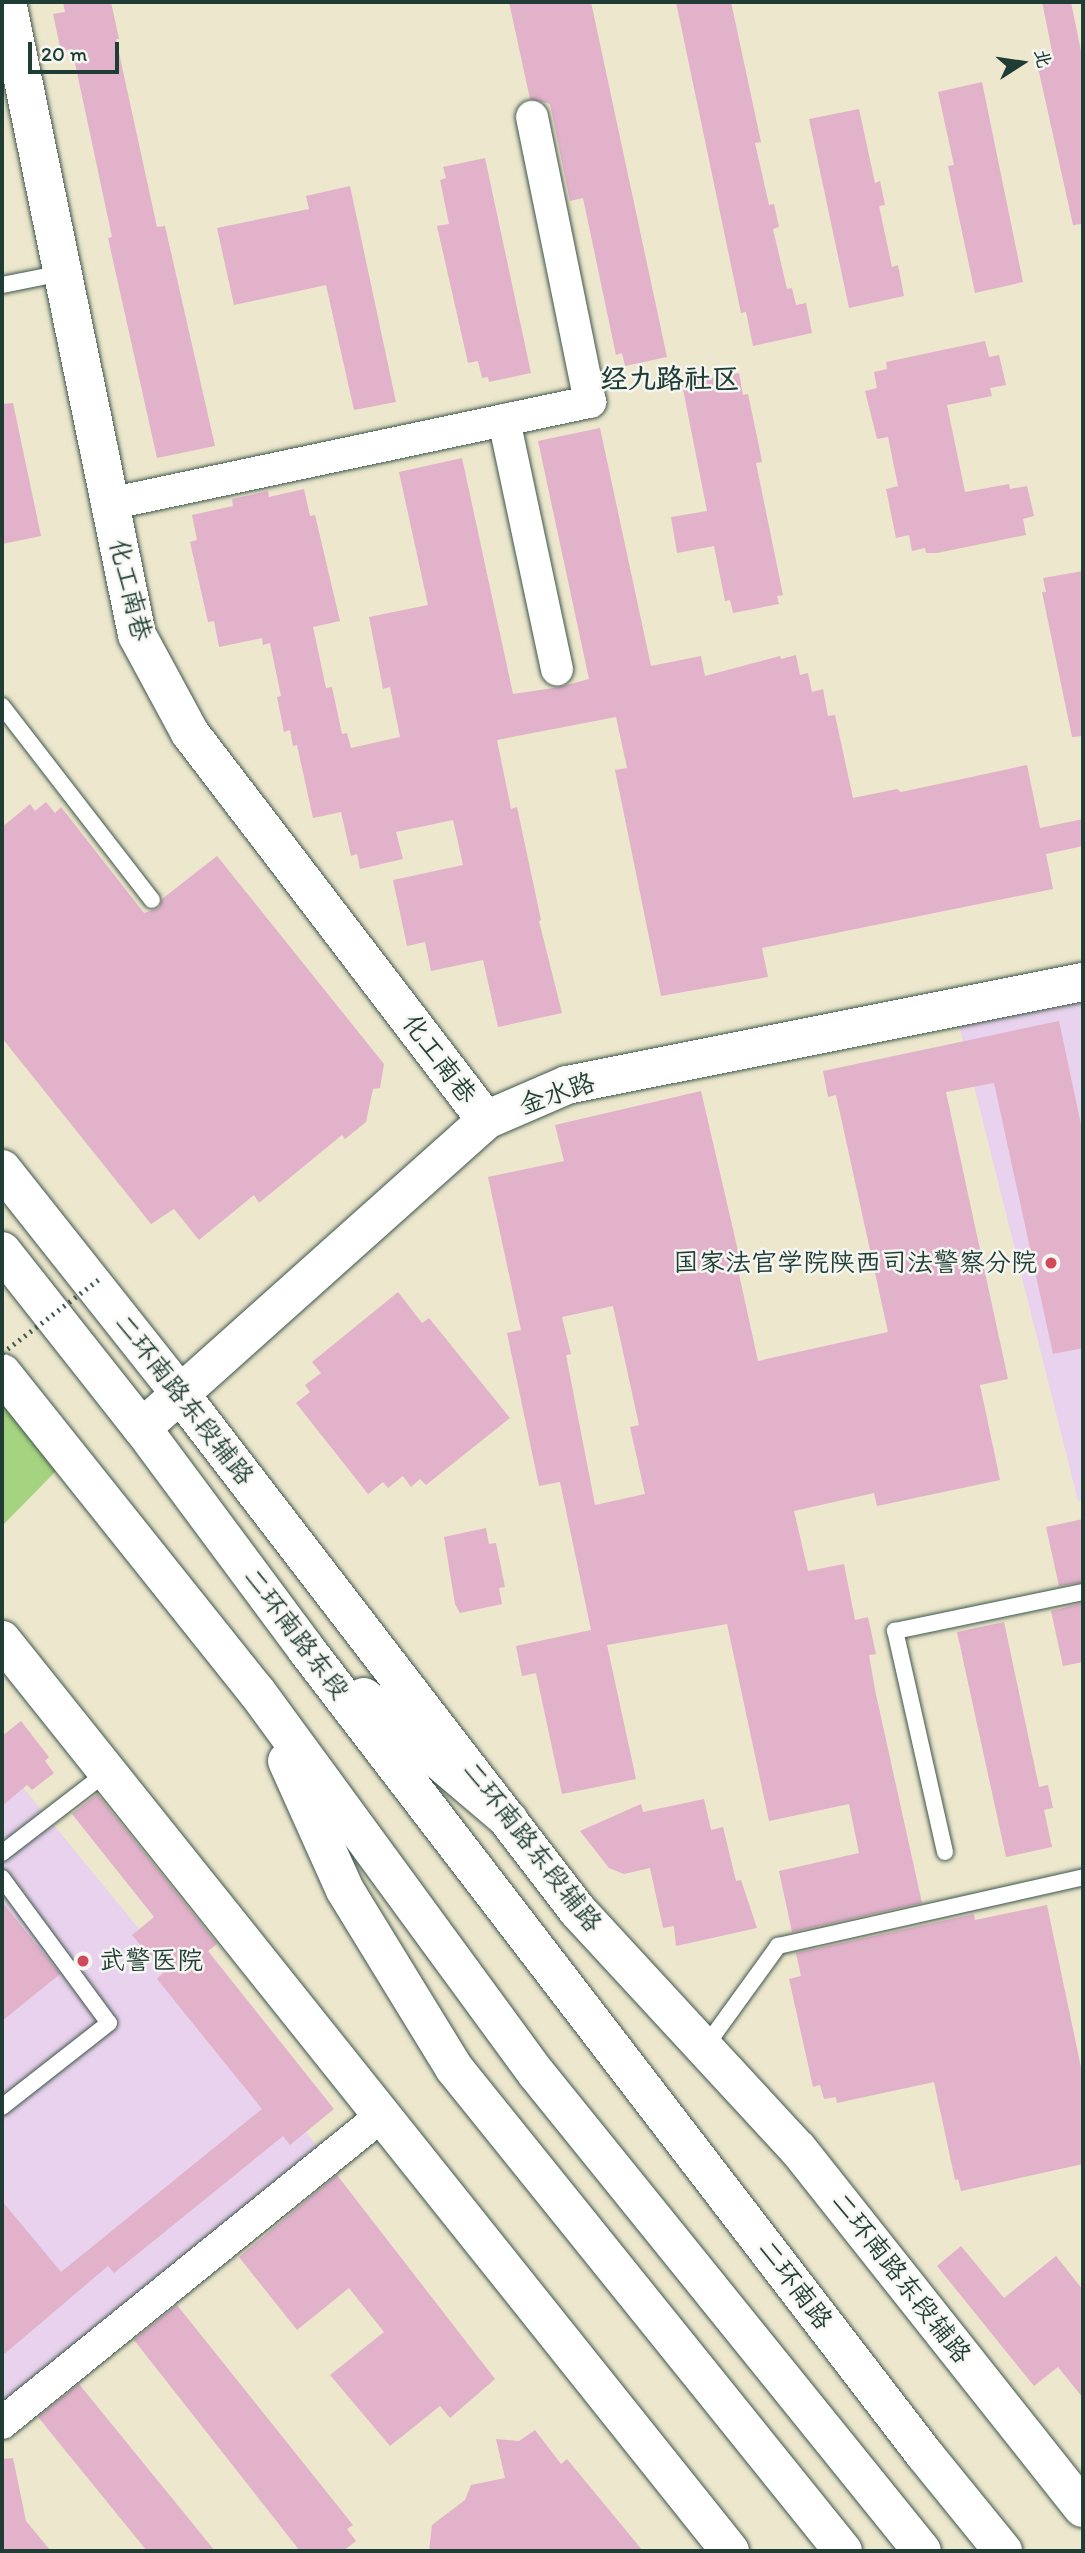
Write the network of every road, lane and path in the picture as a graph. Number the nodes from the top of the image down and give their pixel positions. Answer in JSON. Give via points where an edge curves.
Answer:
{"nodes":[{"id":1,"x":7,"y":2,"type":"edge"},
{"id":2,"x":532,"y":117,"type":"dead end"},
{"id":3,"x":62,"y":273,"type":"junction"},
{"id":4,"x":2,"y":285,"type":"edge"},
{"id":5,"x":504,"y":420,"type":"junction"},
{"id":6,"x":109,"y":504,"type":"junction"},
{"id":7,"x":557,"y":669,"type":"dead end"},
{"id":8,"x":2,"y":706,"type":"edge"},
{"id":9,"x":152,"y":900,"type":"dead end"},
{"id":10,"x":1083,"y":982,"type":"edge"},
{"id":11,"x":486,"y":1120,"type":"junction"},
{"id":12,"x":2,"y":1169,"type":"edge"},
{"id":13,"x":2,"y":1251,"type":"edge"},
{"id":14,"x":99,"y":1279,"type":"dead end"},
{"id":15,"x":2,"y":1353,"type":"edge"},
{"id":16,"x":2,"y":1373,"type":"edge"},
{"id":17,"x":181,"y":1395,"type":"junction"},
{"id":18,"x":142,"y":1428,"type":"junction"},
{"id":19,"x":1083,"y":1592,"type":"edge"},
{"id":20,"x":2,"y":1640,"type":"edge"},
{"id":21,"x":306,"y":1649,"type":"junction"},
{"id":22,"x":257,"y":1692,"type":"junction"},
{"id":23,"x":107,"y":1772,"type":"junction"},
{"id":24,"x":509,"y":1820,"type":"junction"},
{"id":25,"x":945,"y":1852,"type":"dead end"},
{"id":26,"x":2,"y":1853,"type":"edge"},
{"id":27,"x":1083,"y":1877,"type":"edge"},
{"id":28,"x":2,"y":1878,"type":"edge"},
{"id":29,"x":589,"y":2016,"type":"joint"},
{"id":30,"x":704,"y":2049,"type":"junction"},
{"id":31,"x":2,"y":2108,"type":"edge"},
{"id":32,"x":381,"y":2116,"type":"junction"},
{"id":33,"x":2,"y":2423,"type":"edge"},
{"id":34,"x":925,"y":2455,"type":"junction"},
{"id":35,"x":1083,"y":2508,"type":"edge"},
{"id":36,"x":730,"y":2551,"type":"edge"},
{"id":37,"x":843,"y":2551,"type":"edge"},
{"id":38,"x":922,"y":2551,"type":"edge"},
{"id":39,"x":1003,"y":2551,"type":"edge"},
{"id":40,"x":1022,"y":2551,"type":"edge"}],
"edges":[{"from":1,"to":3,"type":"main road","name":"化工南巷"},
{"from":2,"to":5,"type":"street","via":[[590,402]]},
{"from":3,"to":4,"type":"lane"},
{"from":3,"to":6,"type":"main road","name":"化工南巷"},
{"from":5,"to":6,"type":"street"},
{"from":5,"to":7,"type":"street"},
{"from":6,"to":11,"type":"main road","name":"化工南巷","via":[[137,635],[190,733]]},
{"from":8,"to":9,"type":"lane"},
{"from":10,"to":11,"type":"main road","name":"金水路","via":[[567,1085]]},
{"from":11,"to":17,"type":"main road","name":"金水路"},
{"from":12,"to":17,"type":"main road","name":"二环南路东段辅路"},
{"from":13,"to":18,"type":"main road","name":"二环南路东段"},
{"from":14,"to":15,"type":"path","bridge":true},
{"from":16,"to":22,"type":"main road"},
{"from":17,"to":18,"type":"main road","name":"金水路"},
{"from":17,"to":24,"type":"main road","name":"二环南路东段辅路"},
{"from":18,"to":21,"type":"main road","name":"二环南路东段"},
{"from":19,"to":25,"type":"lane","via":[[895,1631]]},
{"from":20,"to":23,"type":"main road"},
{"from":21,"to":24,"type":"main road"},
{"from":21,"to":29,"type":"main road","name":"二环南路东段"},
{"from":22,"to":37,"type":"main road","via":[[345,1890],[454,2068]]},
{"from":22,"to":38,"type":"main road","via":[[536,2073]]},
{"from":23,"to":26,"type":"lane"},
{"from":23,"to":32,"type":"main road"},
{"from":24,"to":30,"type":"main road","name":"二环南路东段辅路","via":[[579,1911]]},
{"from":27,"to":30,"type":"lane","via":[[778,1946]]},
{"from":28,"to":31,"type":"lane","via":[[108,2023]]},
{"from":29,"to":34,"type":"main road","name":"二环南路"},
{"from":30,"to":35,"type":"main road","name":"二环南路东段辅路","via":[[798,2149]]},
{"from":32,"to":33,"type":"street"},
{"from":32,"to":36,"type":"main road"},
{"from":34,"to":39,"type":"main road","name":"二环南路"},
{"from":34,"to":40,"type":"main road"}]}
